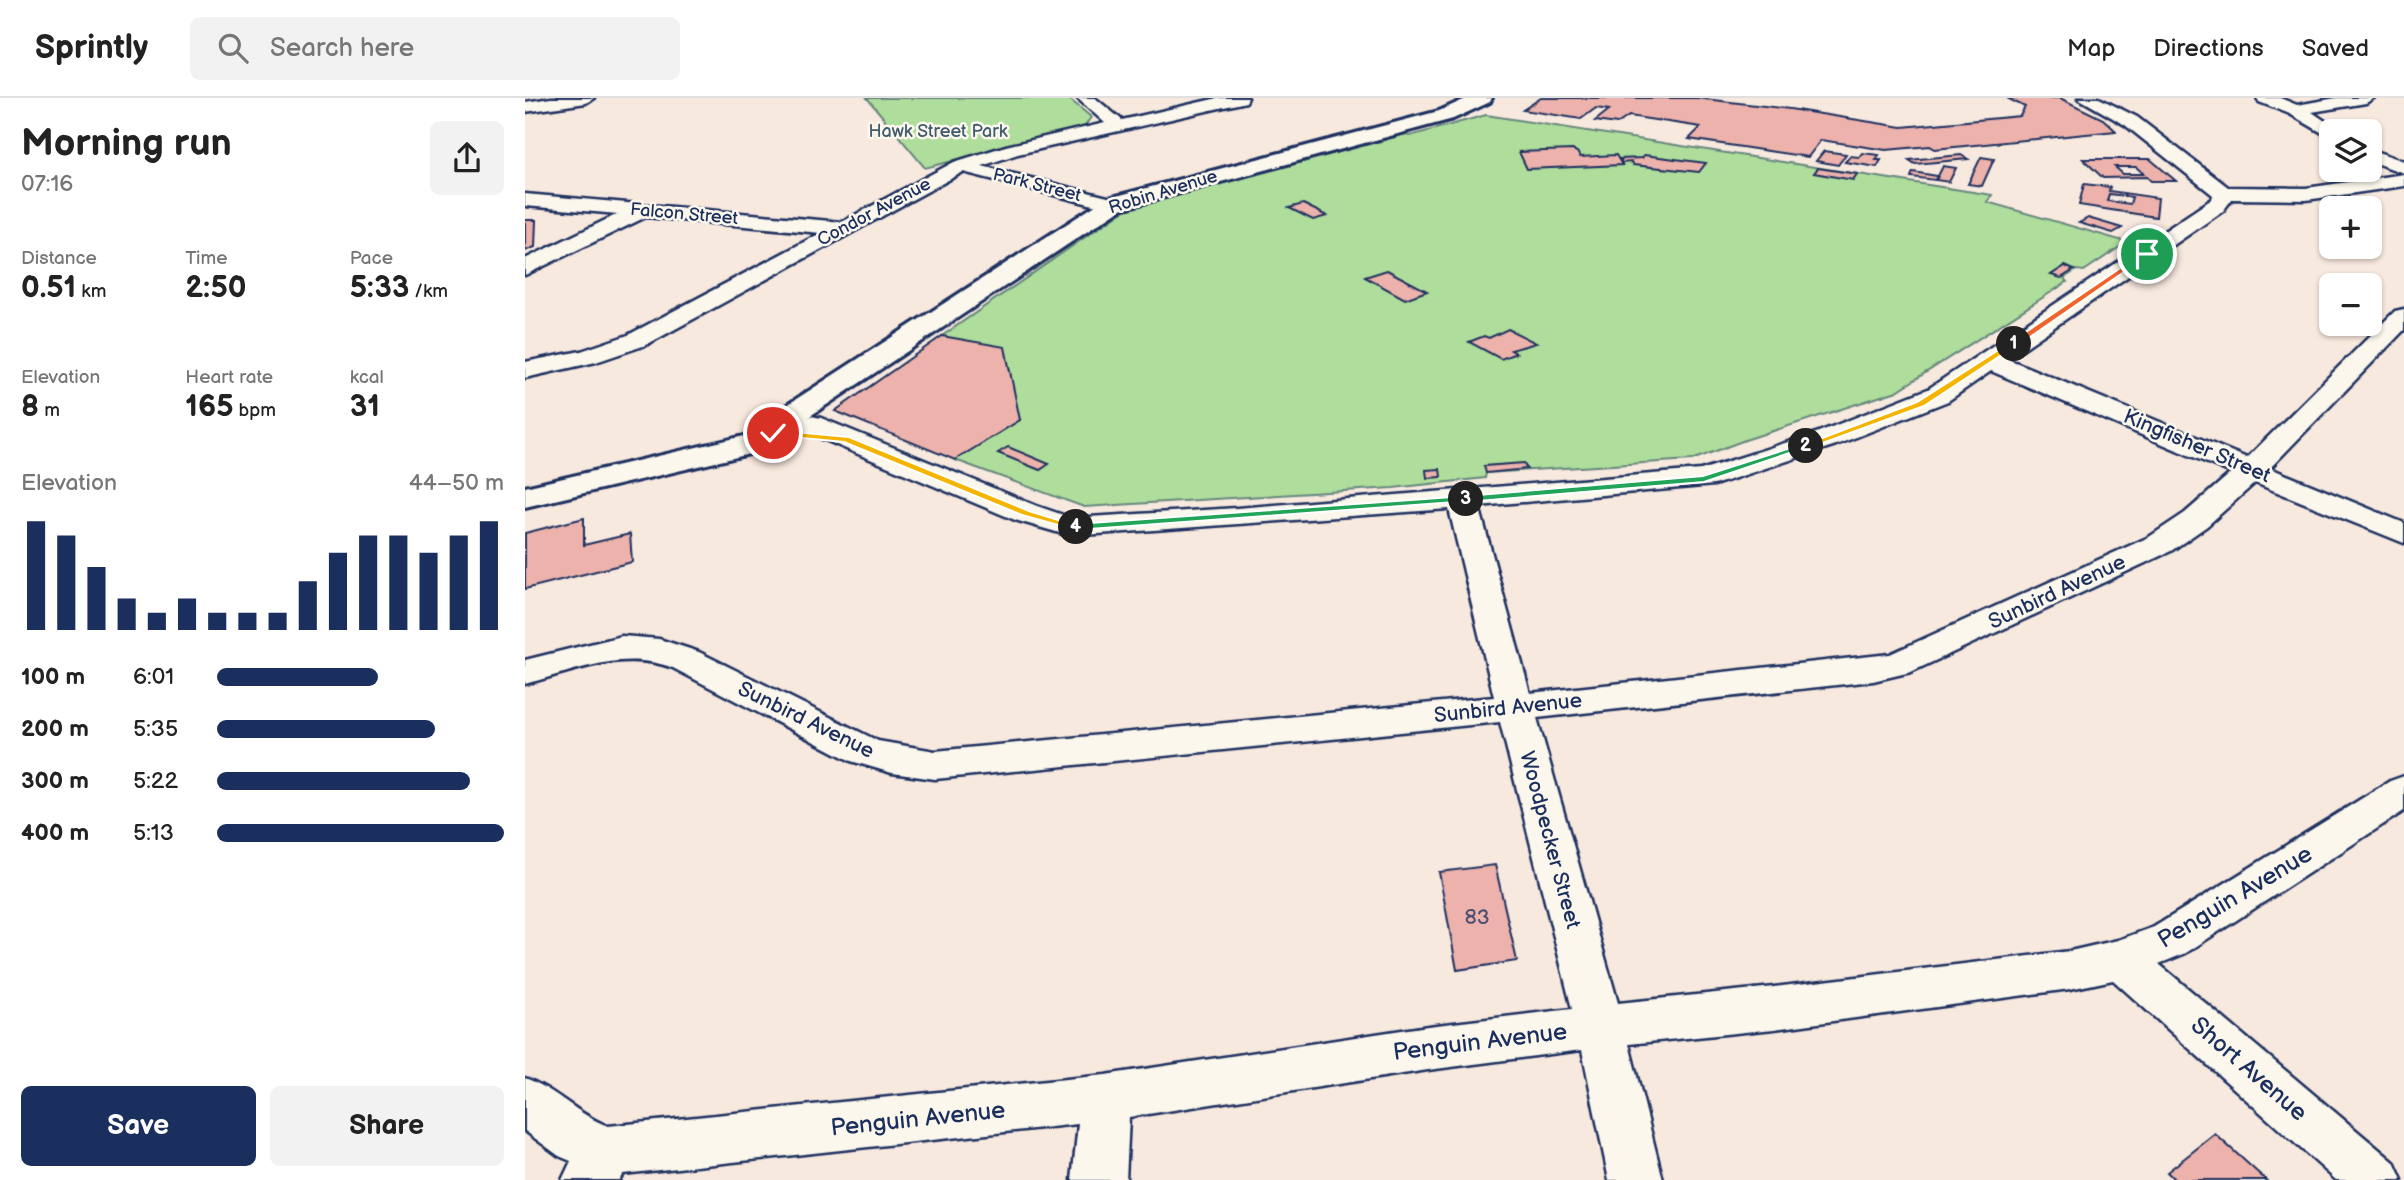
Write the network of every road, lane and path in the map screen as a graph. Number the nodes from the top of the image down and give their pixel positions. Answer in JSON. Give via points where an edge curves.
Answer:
{"nodes":[{"id":1,"x":586,"y":98,"type":"edge"},
{"id":2,"x":1085,"y":98,"type":"edge"},
{"id":3,"x":1240,"y":98,"type":"edge"},
{"id":4,"x":1483,"y":98,"type":"edge"},
{"id":5,"x":2086,"y":98,"type":"edge"},
{"id":6,"x":2265,"y":98,"type":"edge"},
{"id":7,"x":2366,"y":98,"type":"edge"},
{"id":8,"x":525,"y":107,"type":"edge"},
{"id":9,"x":2295,"y":110,"type":"junction"},
{"id":10,"x":2319,"y":125,"type":"edge"},
{"id":11,"x":1119,"y":126,"type":"junction"},
{"id":12,"x":2382,"y":159,"type":"edge"},
{"id":13,"x":961,"y":166,"type":"junction"},
{"id":14,"x":2404,"y":167,"type":"edge"},
{"id":15,"x":2404,"y":180,"type":"edge"},
{"id":16,"x":2223,"y":193,"type":"junction"},
{"id":17,"x":525,"y":200,"type":"edge"},
{"id":18,"x":1113,"y":204,"type":"junction"},
{"id":19,"x":644,"y":211,"type":"junction"},
{"id":20,"x":842,"y":228,"type":"junction"},
{"id":21,"x":525,"y":268,"type":"edge"},
{"id":22,"x":2404,"y":316,"type":"edge"},
{"id":23,"x":1989,"y":361,"type":"junction"},
{"id":24,"x":525,"y":370,"type":"edge"},
{"id":25,"x":792,"y":427,"type":"junction"},
{"id":26,"x":2252,"y":469,"type":"junction"},
{"id":27,"x":525,"y":497,"type":"edge"},
{"id":28,"x":1462,"y":499,"type":"junction"},
{"id":29,"x":2404,"y":534,"type":"edge"},
{"id":30,"x":525,"y":672,"type":"edge"},
{"id":31,"x":1515,"y":707,"type":"junction"},
{"id":32,"x":2404,"y":791,"type":"edge"},
{"id":33,"x":2121,"y":960,"type":"junction"},
{"id":34,"x":1599,"y":1026,"type":"junction"},
{"id":35,"x":1105,"y":1098,"type":"junction"},
{"id":36,"x":525,"y":1101,"type":"edge"},
{"id":37,"x":599,"y":1165,"type":"edge"},
{"id":38,"x":1098,"y":1180,"type":"edge"},
{"id":39,"x":1636,"y":1180,"type":"edge"},
{"id":40,"x":2375,"y":1180,"type":"edge"}],
"edges":[{"from":1,"to":8,"type":"street"},
{"from":2,"to":11,"type":"street"},
{"from":3,"to":11,"type":"street","name":"Condor Avenue"},
{"from":4,"to":18,"type":"street","name":"Robin Avenue","via":[[1446,115]]},
{"from":5,"to":16,"type":"street","via":[[2131,121]]},
{"from":6,"to":9,"type":"street"},
{"from":7,"to":9,"type":"street"},
{"from":9,"to":10,"type":"street"},
{"from":11,"to":13,"type":"street","name":"Condor Avenue"},
{"from":12,"to":14,"type":"street"},
{"from":13,"to":18,"type":"street","name":"Park Street"},
{"from":13,"to":20,"type":"street","name":"Condor Avenue"},
{"from":15,"to":16,"type":"street","via":[[2306,194]]},
{"from":16,"to":23,"type":"street","via":[[2215,207]]},
{"from":17,"to":19,"type":"street","name":"Falcon Street"},
{"from":18,"to":25,"type":"street","name":"Robin Avenue","via":[[842,382]]},
{"from":19,"to":20,"type":"street","name":"Falcon Street"},
{"from":19,"to":21,"type":"street"},
{"from":20,"to":24,"type":"street","name":"Condor Avenue","via":[[637,340]]},
{"from":22,"to":26,"type":"street","name":"Sunbird Avenue"},
{"from":23,"to":26,"type":"street","name":"Kingfisher Street"},
{"from":23,"to":28,"type":"street","via":[[1920,404],[1720,475]]},
{"from":25,"to":27,"type":"street","via":[[689,458]]},
{"from":25,"to":28,"type":"street","via":[[845,439],[1070,527]]},
{"from":26,"to":29,"type":"street","name":"Kingfisher Street"},
{"from":26,"to":31,"type":"street","name":"Sunbird Avenue","via":[[2207,512],[2160,544],[1898,664]]},
{"from":28,"to":31,"type":"street","name":"Woodpecker Street"},
{"from":30,"to":31,"type":"street","name":"Sunbird Avenue","via":[[622,647],[659,650],[866,751],[935,765]]},
{"from":31,"to":34,"type":"street","name":"Woodpecker Street"},
{"from":32,"to":33,"type":"street","name":"Penguin Avenue","via":[[2170,940]]},
{"from":33,"to":34,"type":"street","name":"Penguin Avenue","via":[[1828,1002]]},
{"from":33,"to":40,"type":"street","name":"Short Avenue"},
{"from":34,"to":35,"type":"street","name":"Penguin Avenue"},
{"from":34,"to":39,"type":"street","name":"Woodpecker Street"},
{"from":35,"to":37,"type":"street","name":"Penguin Avenue"},
{"from":35,"to":38,"type":"street"},
{"from":36,"to":37,"type":"street","name":"Penguin Avenue","via":[[576,1139]]}]}
